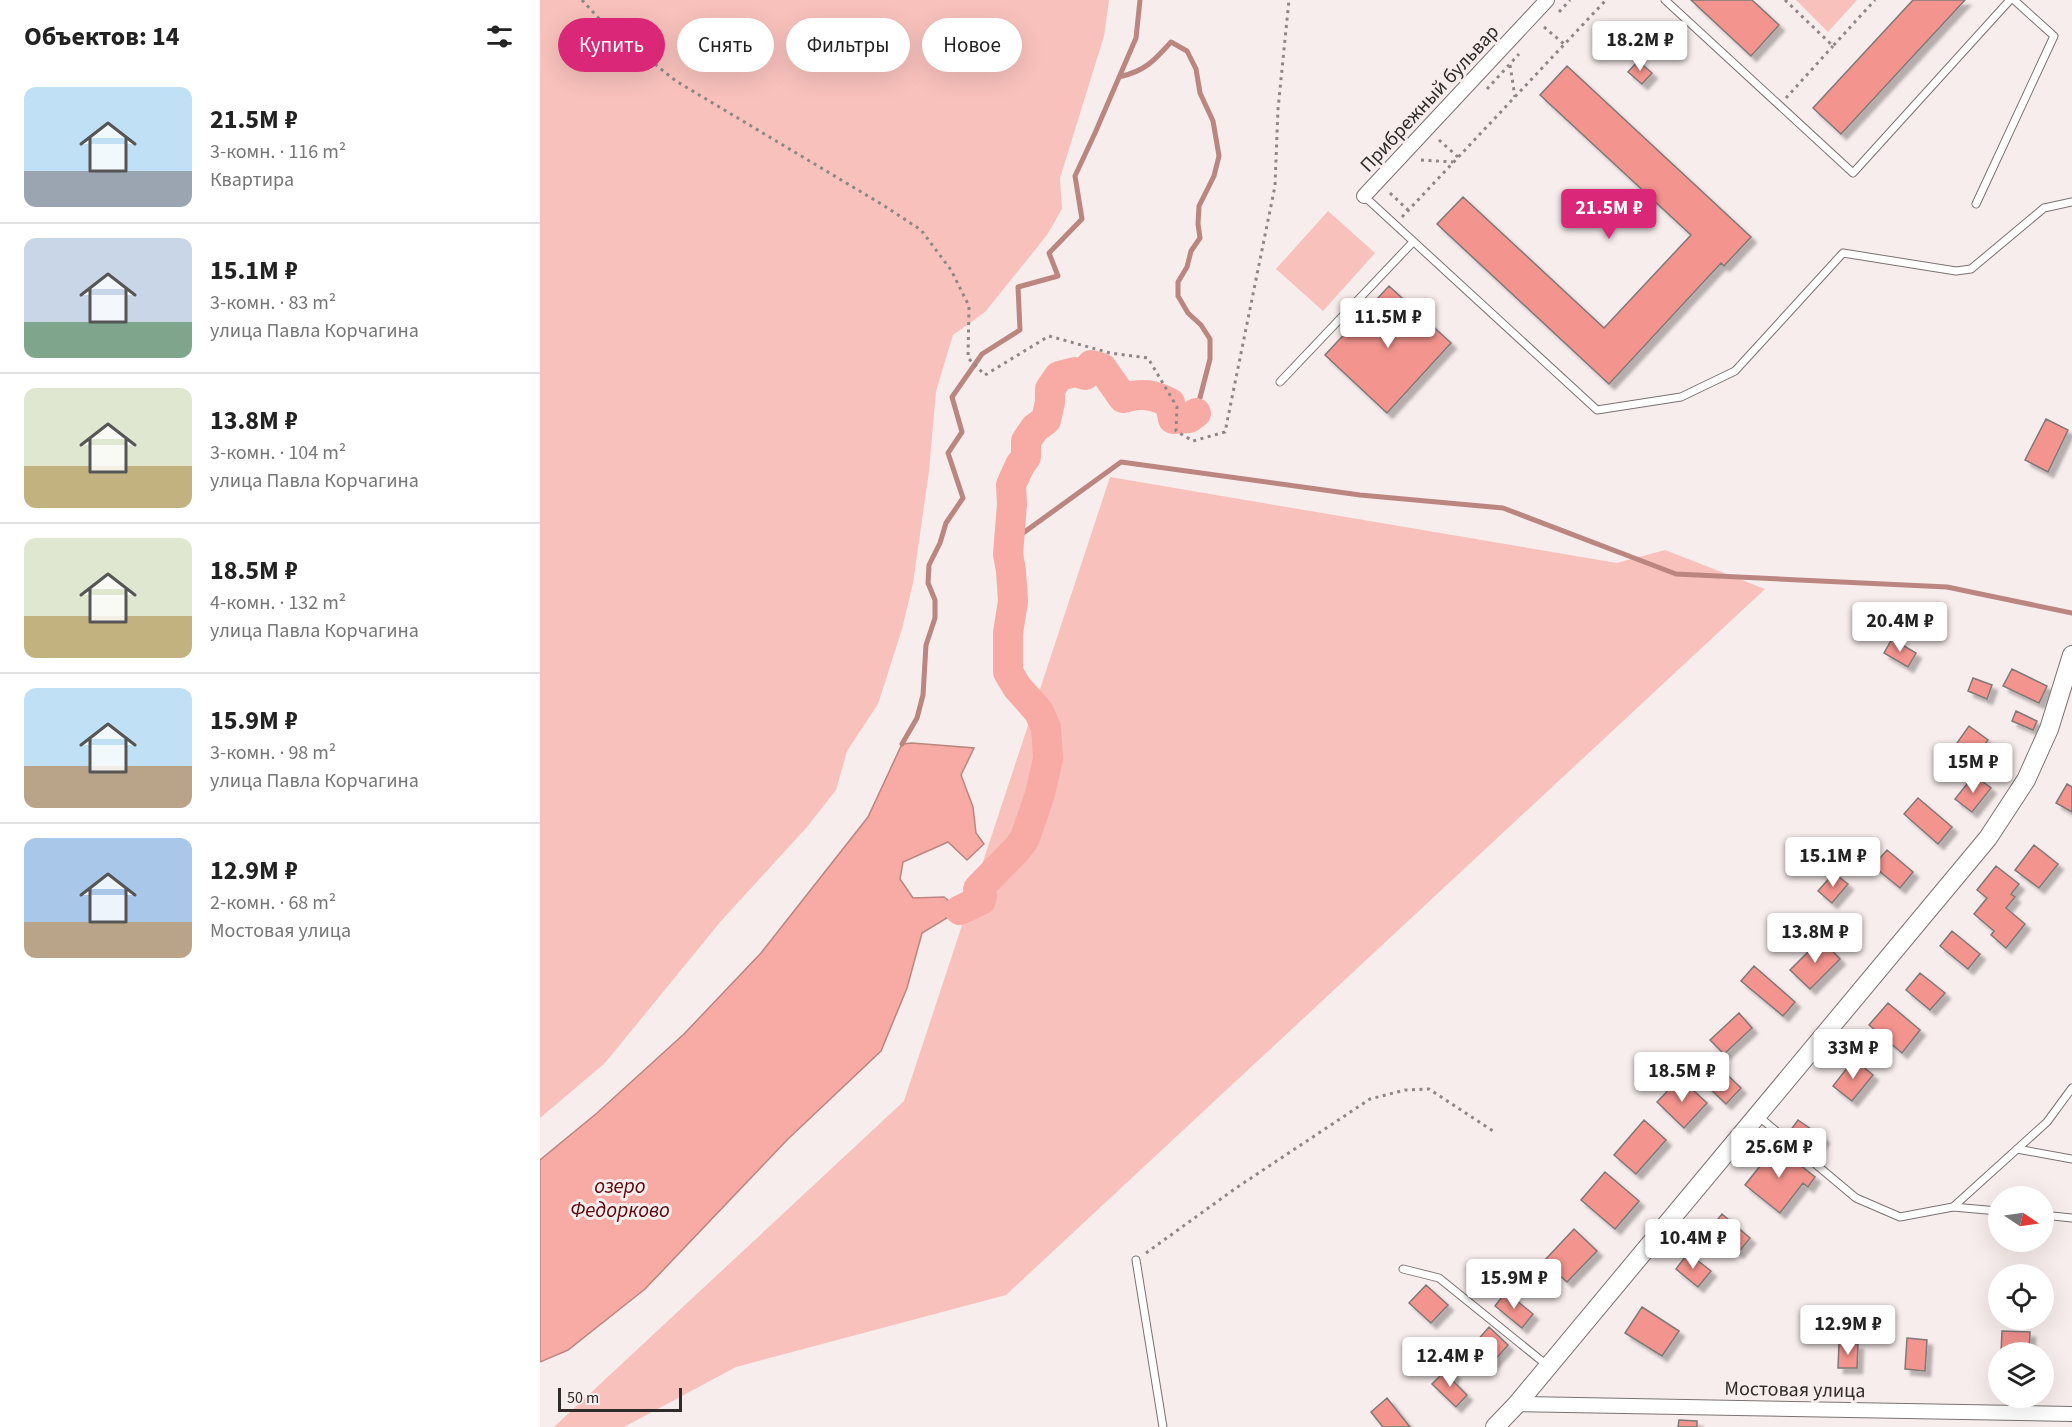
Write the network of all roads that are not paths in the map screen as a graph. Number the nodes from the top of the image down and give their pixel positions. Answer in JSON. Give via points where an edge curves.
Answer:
{"nodes":[{"id":1,"x":1547,"y":0,"type":"edge"},
{"id":2,"x":1665,"y":0,"type":"edge"},
{"id":3,"x":2012,"y":0,"type":"edge"},
{"id":4,"x":1364,"y":196,"type":"joint"},
{"id":5,"x":2072,"y":202,"type":"edge"},
{"id":6,"x":1976,"y":204,"type":"dead end"},
{"id":7,"x":1413,"y":242,"type":"junction"},
{"id":8,"x":1280,"y":382,"type":"dead end"},
{"id":9,"x":2070,"y":662,"type":"edge"},
{"id":10,"x":2072,"y":1088,"type":"edge"},
{"id":11,"x":2063,"y":1100,"type":"junction"},
{"id":12,"x":2072,"y":1101,"type":"edge"},
{"id":13,"x":1758,"y":1116,"type":"junction"},
{"id":14,"x":2017,"y":1149,"type":"junction"},
{"id":15,"x":2072,"y":1159,"type":"edge"},
{"id":16,"x":1953,"y":1207,"type":"junction"},
{"id":17,"x":1988,"y":1210,"type":"edge"},
{"id":18,"x":2054,"y":1216,"type":"edge"},
{"id":19,"x":2072,"y":1218,"type":"edge"},
{"id":20,"x":1136,"y":1260,"type":"road end"},
{"id":21,"x":1403,"y":1269,"type":"dead end"},
{"id":22,"x":1548,"y":1366,"type":"junction"},
{"id":23,"x":1517,"y":1404,"type":"junction"},
{"id":24,"x":2072,"y":1414,"type":"edge"},
{"id":25,"x":1163,"y":1427,"type":"edge"},
{"id":26,"x":1495,"y":1427,"type":"edge"}],
"edges":[{"from":1,"to":4,"type":"street","name":"Прибрежный бульвар"},
{"from":2,"to":3,"type":"lane","via":[[1853,173]]},
{"from":3,"to":6,"type":"lane","via":[[2054,36]]},
{"from":4,"to":7,"type":"lane"},
{"from":5,"to":7,"type":"lane","via":[[2044,208],[1971,268],[1956,270],[1843,253],[1735,371],[1681,398],[1597,410]]},
{"from":7,"to":8,"type":"lane"},
{"from":9,"to":13,"type":"main road","via":[[2049,729],[2026,780],[1988,838]]},
{"from":10,"to":11,"type":"lane"},
{"from":11,"to":12,"type":"lane"},
{"from":11,"to":14,"type":"lane","via":[[2047,1122]]},
{"from":13,"to":16,"type":"lane","via":[[1856,1198],[1900,1217]]},
{"from":13,"to":22,"type":"main road"},
{"from":14,"to":15,"type":"lane"},
{"from":14,"to":16,"type":"lane"},
{"from":16,"to":17,"type":"lane"},
{"from":18,"to":19,"type":"lane"},
{"from":20,"to":25,"type":"lane"},
{"from":21,"to":22,"type":"lane","via":[[1439,1278]]},
{"from":22,"to":23,"type":"main road"},
{"from":23,"to":24,"type":"street","name":"Мостовая улица"},
{"from":23,"to":26,"type":"main road"}]}
